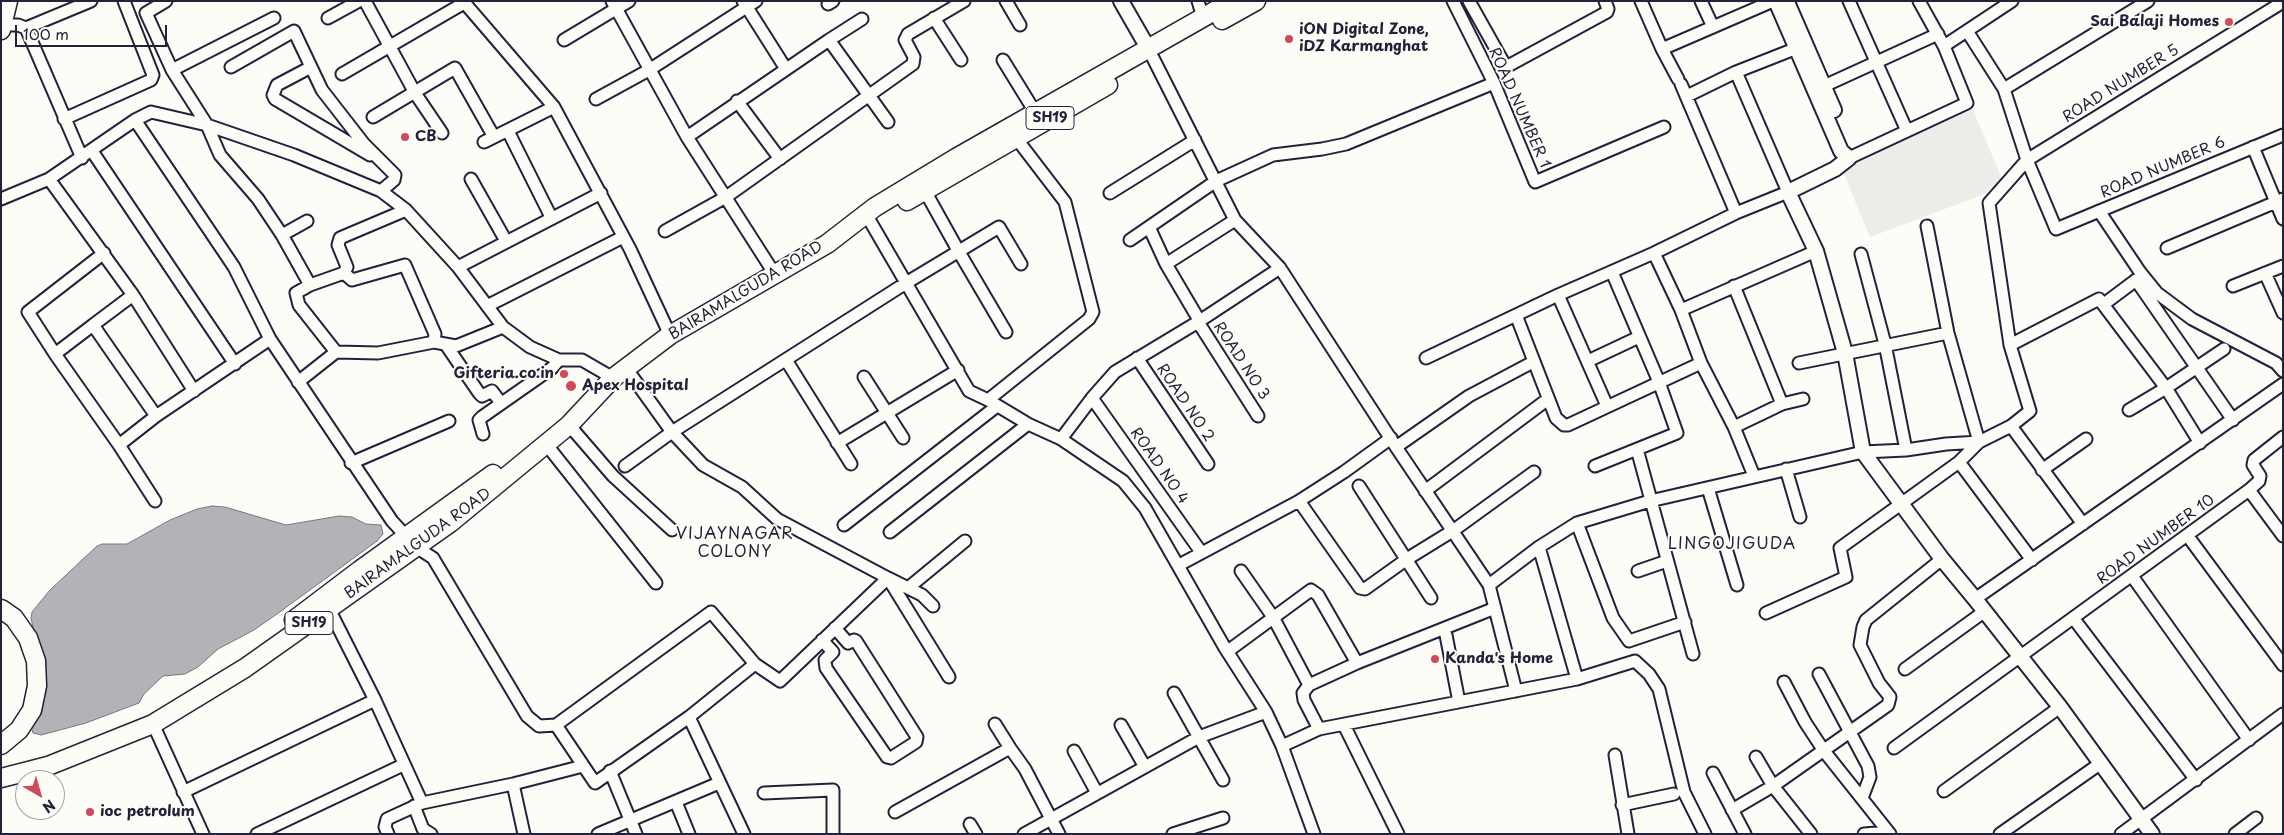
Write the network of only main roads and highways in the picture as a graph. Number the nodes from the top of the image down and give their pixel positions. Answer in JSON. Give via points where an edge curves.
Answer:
{"nodes":[{"id":1,"x":8,"y":1,"type":"edge"},
{"id":2,"x":1232,"y":1,"type":"edge"},
{"id":3,"x":1256,"y":1,"type":"edge"},
{"id":4,"x":1200,"y":9,"type":"edge"},
{"id":5,"x":2,"y":27,"type":"edge"},
{"id":6,"x":1151,"y":53,"type":"junction"},
{"id":7,"x":844,"y":232,"type":"junction"},
{"id":8,"x":582,"y":410,"type":"junction"},
{"id":9,"x":411,"y":542,"type":"junction"},
{"id":10,"x":364,"y":575,"type":"junction"},
{"id":11,"x":1,"y":609,"type":"edge"},
{"id":12,"x":87,"y":745,"type":"junction"},
{"id":13,"x":1,"y":746,"type":"edge"},
{"id":14,"x":1,"y":767,"type":"edge"},
{"id":15,"x":1,"y":778,"type":"edge"}],
"edges":[{"from":1,"to":5,"type":"main road"},
{"from":2,"to":4,"type":"main road","name":"BAIRAMALGUDA ROAD","number":"SH19"},
{"from":3,"to":6,"type":"main road","name":"BAIRAMALGUDA ROAD","number":"SH19"},
{"from":4,"to":6,"type":"main road","name":"BAIRAMALGUDA ROAD","number":"SH19"},
{"from":6,"to":7,"type":"main road","name":"BAIRAMALGUDA ROAD","number":"SH19","via":[[926,191]]},
{"from":6,"to":7,"type":"main road","name":"BAIRAMALGUDA ROAD","number":"SH19","via":[[1036,112],[875,207]]},
{"from":7,"to":8,"type":"main road","name":"BAIRAMALGUDA ROAD","number":"SH19","via":[[670,335],[620,373]]},
{"from":8,"to":9,"type":"main road","name":"BAIRAMALGUDA ROAD","number":"SH19","via":[[563,418]]},
{"from":8,"to":9,"type":"main road","name":"BAIRAMALGUDA ROAD","number":"SH19","via":[[569,426],[450,523]]},
{"from":9,"to":10,"type":"main road","name":"BAIRAMALGUDA ROAD","number":"SH19"},
{"from":10,"to":12,"type":"main road","name":"BAIRAMALGUDA ROAD","number":"SH19","via":[[197,690]]},
{"from":10,"to":12,"type":"main road","name":"BAIRAMALGUDA ROAD","number":"SH19","via":[[329,609],[245,668],[153,724]]},
{"from":11,"to":13,"type":"main road","via":[[14,618],[28,638],[36,662],[37,686],[32,710],[19,730]]},
{"from":12,"to":14,"type":"main road","name":"BAIRAMALGUDA ROAD","number":"SH19"},
{"from":12,"to":15,"type":"main road","name":"BAIRAMALGUDA ROAD","number":"SH19","via":[[48,766]]}]}
